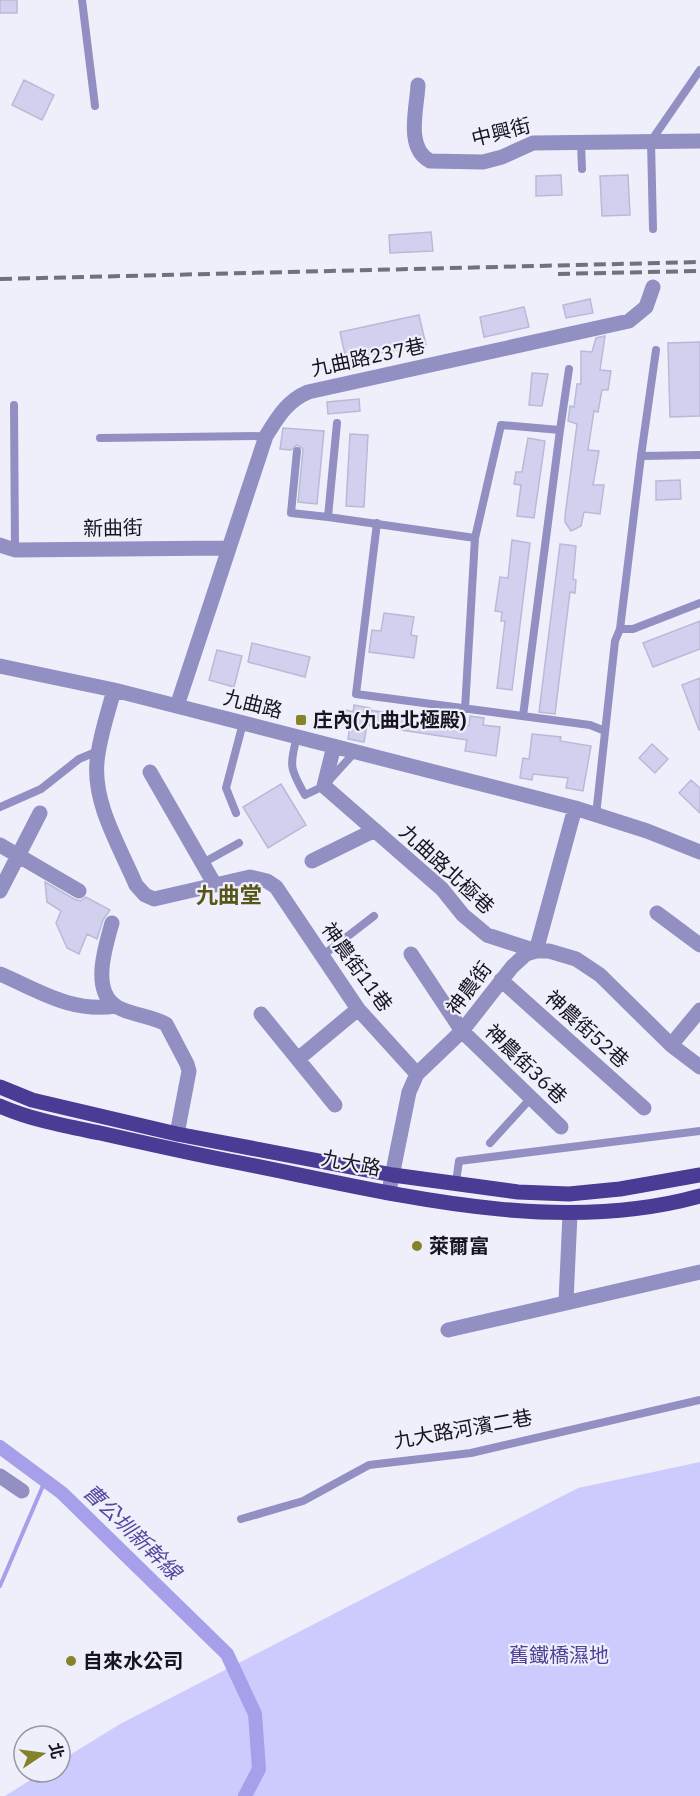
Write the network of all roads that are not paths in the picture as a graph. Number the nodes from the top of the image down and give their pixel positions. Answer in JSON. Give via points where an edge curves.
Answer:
{"nodes":[{"id":1,"x":82,"y":0,"type":"edge"},
{"id":2,"x":700,"y":70,"type":"edge"},
{"id":3,"x":418,"y":85,"type":"dead end"},
{"id":4,"x":95,"y":106,"type":"dead end"},
{"id":5,"x":651,"y":141,"type":"junction"},
{"id":6,"x":700,"y":141,"type":"edge"},
{"id":7,"x":581,"y":144,"type":"junction"},
{"id":8,"x":582,"y":169,"type":"dead end"},
{"id":9,"x":653,"y":229,"type":"dead end"},
{"id":10,"x":653,"y":287,"type":"dead end"},
{"id":11,"x":656,"y":350,"type":"dead end"},
{"id":12,"x":569,"y":369,"type":"dead end"},
{"id":13,"x":14,"y":405,"type":"dead end"},
{"id":14,"x":337,"y":423,"type":"dead end"},
{"id":15,"x":560,"y":430,"type":"junction"},
{"id":16,"x":266,"y":436,"type":"junction"},
{"id":17,"x":100,"y":438,"type":"dead end"},
{"id":18,"x":297,"y":451,"type":"dead end"},
{"id":19,"x":700,"y":455,"type":"edge"},
{"id":20,"x":641,"y":456,"type":"junction"},
{"id":21,"x":328,"y":517,"type":"junction"},
{"id":22,"x":377,"y":523,"type":"junction"},
{"id":23,"x":475,"y":538,"type":"junction"},
{"id":24,"x":0,"y":545,"type":"edge"},
{"id":25,"x":227,"y":548,"type":"junction"},
{"id":26,"x":15,"y":550,"type":"junction"},
{"id":27,"x":700,"y":603,"type":"edge"},
{"id":28,"x":620,"y":629,"type":"junction"},
{"id":29,"x":0,"y":666,"type":"edge"},
{"id":30,"x":114,"y":690,"type":"junction"},
{"id":31,"x":177,"y":706,"type":"junction"},
{"id":32,"x":465,"y":709,"type":"junction"},
{"id":33,"x":523,"y":717,"type":"junction"},
{"id":34,"x":243,"y":723,"type":"junction"},
{"id":35,"x":605,"y":731,"type":"junction"},
{"id":36,"x":297,"y":737,"type":"junction"},
{"id":37,"x":334,"y":746,"type":"junction"},
{"id":38,"x":98,"y":751,"type":"junction"},
{"id":39,"x":355,"y":752,"type":"junction"},
{"id":40,"x":150,"y":772,"type":"dead end"},
{"id":41,"x":324,"y":786,"type":"junction"},
{"id":42,"x":0,"y":807,"type":"edge"},
{"id":43,"x":575,"y":808,"type":"junction"},
{"id":44,"x":40,"y":813,"type":"dead end"},
{"id":45,"x":236,"y":813,"type":"dead end"},
{"id":46,"x":596,"y":814,"type":"junction"},
{"id":47,"x":375,"y":830,"type":"junction"},
{"id":48,"x":239,"y":843,"type":"dead end"},
{"id":49,"x":0,"y":845,"type":"edge"},
{"id":50,"x":700,"y":852,"type":"edge"},
{"id":51,"x":18,"y":855,"type":"junction"},
{"id":52,"x":312,"y":861,"type":"dead end"},
{"id":53,"x":201,"y":864,"type":"junction"},
{"id":54,"x":216,"y":885,"type":"junction"},
{"id":55,"x":0,"y":891,"type":"edge"},
{"id":56,"x":79,"y":891,"type":"dead end"},
{"id":57,"x":657,"y":913,"type":"dead end"},
{"id":58,"x":374,"y":916,"type":"dead end"},
{"id":59,"x":112,"y":923,"type":"dead end"},
{"id":60,"x":700,"y":945,"type":"edge"},
{"id":61,"x":536,"y":951,"type":"junction"},
{"id":62,"x":411,"y":954,"type":"dead end"},
{"id":63,"x":322,"y":956,"type":"junction"},
{"id":64,"x":0,"y":974,"type":"edge"},
{"id":65,"x":501,"y":980,"type":"junction"},
{"id":66,"x":116,"y":1006,"type":"junction"},
{"id":67,"x":358,"y":1009,"type":"junction"},
{"id":68,"x":700,"y":1010,"type":"edge"},
{"id":69,"x":261,"y":1014,"type":"dead end"},
{"id":70,"x":462,"y":1031,"type":"junction"},
{"id":71,"x":671,"y":1045,"type":"junction"},
{"id":72,"x":298,"y":1059,"type":"junction"},
{"id":73,"x":700,"y":1067,"type":"edge"},
{"id":74,"x":417,"y":1074,"type":"junction"},
{"id":75,"x":0,"y":1087,"type":"edge"},
{"id":76,"x":531,"y":1098,"type":"junction"},
{"id":77,"x":335,"y":1105,"type":"dead end"},
{"id":78,"x":0,"y":1106,"type":"edge"},
{"id":79,"x":644,"y":1108,"type":"dead end"},
{"id":80,"x":561,"y":1127,"type":"dead end"},
{"id":81,"x":700,"y":1131,"type":"edge"},
{"id":82,"x":177,"y":1134,"type":"junction"},
{"id":83,"x":490,"y":1143,"type":"dead end"},
{"id":84,"x":393,"y":1175,"type":"junction"},
{"id":85,"x":700,"y":1175,"type":"edge"},
{"id":86,"x":456,"y":1182,"type":"junction"},
{"id":87,"x":388,"y":1191,"type":"junction"},
{"id":88,"x":700,"y":1196,"type":"edge"},
{"id":89,"x":570,"y":1214,"type":"junction"},
{"id":90,"x":700,"y":1272,"type":"edge"},
{"id":91,"x":566,"y":1302,"type":"junction"},
{"id":92,"x":448,"y":1330,"type":"dead end"},
{"id":93,"x":700,"y":1400,"type":"edge"},
{"id":94,"x":0,"y":1476,"type":"edge"},
{"id":95,"x":22,"y":1491,"type":"dead end"},
{"id":96,"x":241,"y":1519,"type":"dead end"}],
"edges":[{"from":1,"to":4,"type":"lane"},
{"from":2,"to":5,"type":"lane"},
{"from":3,"to":7,"type":"street","name":"中興街","via":[[414,144],[430,160],[483,162],[532,143]]},
{"from":5,"to":6,"type":"street","name":"中興街"},
{"from":5,"to":7,"type":"street","name":"中興街"},
{"from":5,"to":9,"type":"lane"},
{"from":7,"to":8,"type":"lane"},
{"from":10,"to":16,"type":"street","name":"九曲路237巷","via":[[646,307],[628,321],[295,397]]},
{"from":11,"to":20,"type":"lane"},
{"from":12,"to":15,"type":"lane"},
{"from":13,"to":26,"type":"lane"},
{"from":14,"to":21,"type":"lane"},
{"from":15,"to":23,"type":"lane","via":[[501,424]]},
{"from":15,"to":33,"type":"lane"},
{"from":16,"to":17,"type":"lane"},
{"from":16,"to":25,"type":"street","name":"九曲路237巷"},
{"from":18,"to":21,"type":"lane","via":[[291,513]]},
{"from":19,"to":20,"type":"lane"},
{"from":20,"to":28,"type":"lane"},
{"from":21,"to":22,"type":"lane"},
{"from":22,"to":23,"type":"lane"},
{"from":22,"to":32,"type":"lane","via":[[356,694]]},
{"from":23,"to":32,"type":"lane"},
{"from":24,"to":26,"type":"street","name":"新曲街"},
{"from":25,"to":26,"type":"street","name":"新曲街"},
{"from":25,"to":31,"type":"street","name":"九曲路237巷"},
{"from":27,"to":28,"type":"lane","via":[[633,628]]},
{"from":28,"to":35,"type":"lane","via":[[615,641]]},
{"from":29,"to":30,"type":"street","name":"九曲路"},
{"from":30,"to":31,"type":"street","name":"九曲路"},
{"from":30,"to":38,"type":"street"},
{"from":31,"to":34,"type":"street","name":"九曲路"},
{"from":32,"to":33,"type":"lane"},
{"from":33,"to":35,"type":"lane","via":[[590,725]]},
{"from":34,"to":36,"type":"street","name":"九曲路"},
{"from":34,"to":45,"type":"lane","via":[[226,788]]},
{"from":35,"to":46,"type":"lane"},
{"from":36,"to":37,"type":"street","name":"九曲路"},
{"from":36,"to":41,"type":"lane","via":[[292,772],[304,795]]},
{"from":37,"to":39,"type":"street","name":"九曲路"},
{"from":37,"to":41,"type":"street"},
{"from":38,"to":42,"type":"lane","via":[[79,759],[41,789]]},
{"from":38,"to":54,"type":"street","via":[[100,799],[136,885],[154,898]]},
{"from":39,"to":41,"type":"lane"},
{"from":39,"to":43,"type":"street","name":"九曲路"},
{"from":40,"to":53,"type":"street"},
{"from":41,"to":47,"type":"street","name":"九曲路北極巷"},
{"from":43,"to":46,"type":"street","name":"九曲路"},
{"from":43,"to":61,"type":"street"},
{"from":44,"to":51,"type":"street"},
{"from":46,"to":50,"type":"street","name":"九曲路"},
{"from":47,"to":52,"type":"street"},
{"from":47,"to":61,"type":"street","name":"九曲路北極巷","via":[[487,935]]},
{"from":48,"to":53,"type":"lane"},
{"from":49,"to":51,"type":"street"},
{"from":51,"to":55,"type":"street"},
{"from":51,"to":56,"type":"street"},
{"from":53,"to":54,"type":"street"},
{"from":54,"to":63,"type":"street","name":"神農街11巷","via":[[250,877],[276,887]]},
{"from":57,"to":60,"type":"street"},
{"from":58,"to":63,"type":"lane"},
{"from":59,"to":66,"type":"street","via":[[102,961],[102,981]]},
{"from":61,"to":65,"type":"street","name":"神農街","via":[[526,954]]},
{"from":61,"to":71,"type":"street","name":"九曲路北極巷","via":[[576,959],[600,975]]},
{"from":62,"to":70,"type":"street","name":"神農街36巷"},
{"from":63,"to":67,"type":"street","name":"神農街11巷"},
{"from":64,"to":66,"type":"street","via":[[76,1007]]},
{"from":65,"to":70,"type":"street","name":"神農街"},
{"from":65,"to":79,"type":"street","name":"神農街52巷"},
{"from":66,"to":82,"type":"street","via":[[166,1024],[188,1064]]},
{"from":67,"to":72,"type":"street"},
{"from":67,"to":74,"type":"street","name":"神農街11巷"},
{"from":68,"to":71,"type":"street"},
{"from":69,"to":72,"type":"street"},
{"from":70,"to":74,"type":"street","name":"神農街"},
{"from":70,"to":76,"type":"street","name":"神農街36巷"},
{"from":71,"to":73,"type":"street","name":"九曲路北極巷"},
{"from":72,"to":77,"type":"street"},
{"from":74,"to":84,"type":"street","name":"神農街","via":[[409,1092]]},
{"from":75,"to":82,"type":"main road","name":"九大路","via":[[32,1100]]},
{"from":76,"to":80,"type":"street","name":"神農街36巷"},
{"from":76,"to":83,"type":"lane"},
{"from":78,"to":87,"type":"main road","name":"九大路","via":[[26,1117]]},
{"from":81,"to":86,"type":"lane","via":[[459,1161]]},
{"from":82,"to":84,"type":"main road","name":"九大路"},
{"from":84,"to":86,"type":"main road","name":"九大路"},
{"from":84,"to":87,"type":"street","name":"神農街"},
{"from":85,"to":86,"type":"main road","name":"九大路","via":[[669,1183],[569,1194],[518,1192]]},
{"from":87,"to":89,"type":"main road","name":"九大路","via":[[515,1212]]},
{"from":88,"to":89,"type":"main road","name":"九大路","via":[[631,1210]]},
{"from":89,"to":91,"type":"street"},
{"from":90,"to":91,"type":"street"},
{"from":91,"to":92,"type":"street"},
{"from":93,"to":96,"type":"lane","name":"九大路河濱二巷","via":[[471,1453],[369,1466],[303,1501]]},
{"from":94,"to":95,"type":"street"}]}
